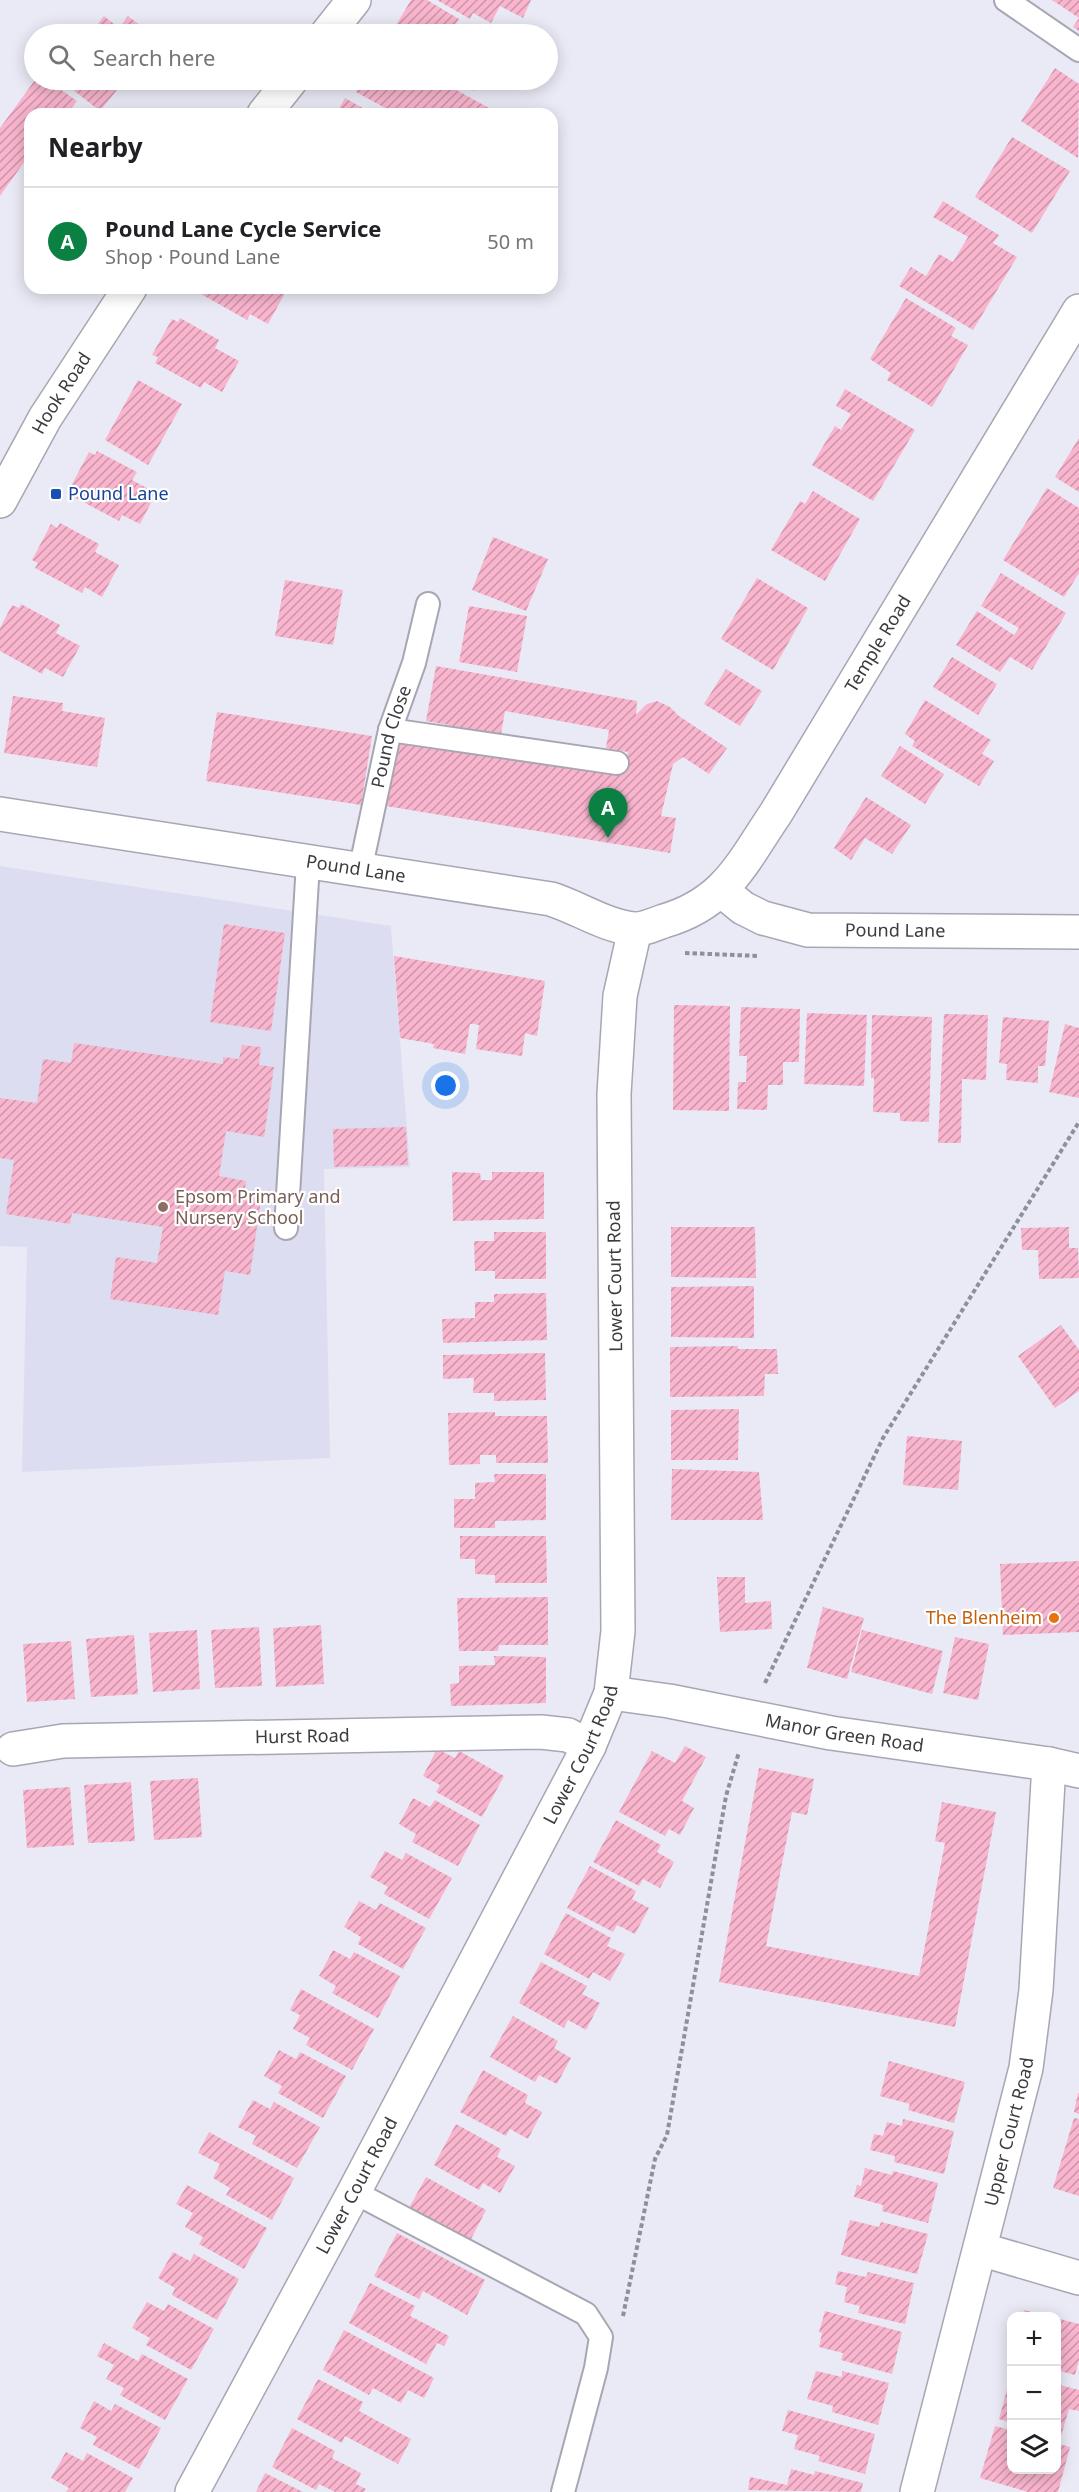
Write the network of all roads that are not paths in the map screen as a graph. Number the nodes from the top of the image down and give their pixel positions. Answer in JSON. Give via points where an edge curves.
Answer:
{"nodes":[{"id":1,"x":354,"y":0,"type":"edge"},
{"id":2,"x":1006,"y":0,"type":"edge"},
{"id":3,"x":335,"y":24,"type":"edge"},
{"id":4,"x":1079,"y":50,"type":"edge"},
{"id":5,"x":283,"y":90,"type":"edge"},
{"id":6,"x":269,"y":108,"type":"edge"},
{"id":7,"x":126,"y":294,"type":"edge"},
{"id":8,"x":1079,"y":311,"type":"edge"},
{"id":9,"x":0,"y":501,"type":"edge"},
{"id":10,"x":428,"y":604,"type":"dead end"},
{"id":11,"x":390,"y":730,"type":"junction"},
{"id":12,"x":617,"y":763,"type":"dead end"},
{"id":13,"x":0,"y":814,"type":"edge"},
{"id":14,"x":308,"y":863,"type":"junction"},
{"id":15,"x":360,"y":871,"type":"junction"},
{"id":16,"x":722,"y":891,"type":"junction"},
{"id":17,"x":635,"y":930,"type":"junction"},
{"id":18,"x":1079,"y":932,"type":"edge"},
{"id":19,"x":286,"y":1228,"type":"dead end"},
{"id":20,"x":611,"y":1693,"type":"junction"},
{"id":21,"x":589,"y":1746,"type":"junction"},
{"id":22,"x":13,"y":1749,"type":"dead end"},
{"id":23,"x":1064,"y":1768,"type":"edge"},
{"id":24,"x":354,"y":2192,"type":"junction"},
{"id":25,"x":980,"y":2249,"type":"junction"},
{"id":26,"x":1079,"y":2278,"type":"edge"},
{"id":27,"x":192,"y":2492,"type":"edge"},
{"id":28,"x":563,"y":2492,"type":"edge"},
{"id":29,"x":917,"y":2492,"type":"edge"}],
"edges":[{"from":1,"to":3,"type":"street"},
{"from":2,"to":4,"type":"lane"},
{"from":5,"to":6,"type":"street"},
{"from":7,"to":9,"type":"street","name":"Hook Road","via":[[45,418]]},
{"from":8,"to":16,"type":"street","name":"Temple Road","via":[[812,758]]},
{"from":10,"to":11,"type":"lane","name":"Pound Close","via":[[414,663]]},
{"from":11,"to":12,"type":"lane"},
{"from":11,"to":15,"type":"lane","name":"Pound Close"},
{"from":13,"to":14,"type":"street","name":"Pound Lane"},
{"from":14,"to":15,"type":"street","name":"Pound Lane"},
{"from":14,"to":19,"type":"lane"},
{"from":15,"to":17,"type":"street","name":"Pound Lane","via":[[551,899],[601,921]]},
{"from":16,"to":17,"type":"street","name":"Temple Road","via":[[696,910]]},
{"from":16,"to":18,"type":"street","name":"Pound Lane","via":[[764,918],[808,930]]},
{"from":17,"to":20,"type":"street","name":"Lower Court Road","via":[[620,996],[614,1094],[618,1631]]},
{"from":20,"to":21,"type":"street","name":"Lower Court Road"},
{"from":20,"to":23,"type":"street","name":"Manor Green Road","via":[[831,1733]]},
{"from":21,"to":22,"type":"street","name":"Hurst Road","via":[[568,1735],[541,1732],[63,1742]]},
{"from":21,"to":24,"type":"street","name":"Lower Court Road"},
{"from":23,"to":25,"type":"street","name":"Upper Court Road","via":[[1026,2068]]},
{"from":24,"to":27,"type":"street","name":"Lower Court Road"},
{"from":24,"to":28,"type":"lane","via":[[586,2314],[601,2337]]},
{"from":25,"to":26,"type":"street"},
{"from":25,"to":29,"type":"street","name":"Upper Court Road"}]}
